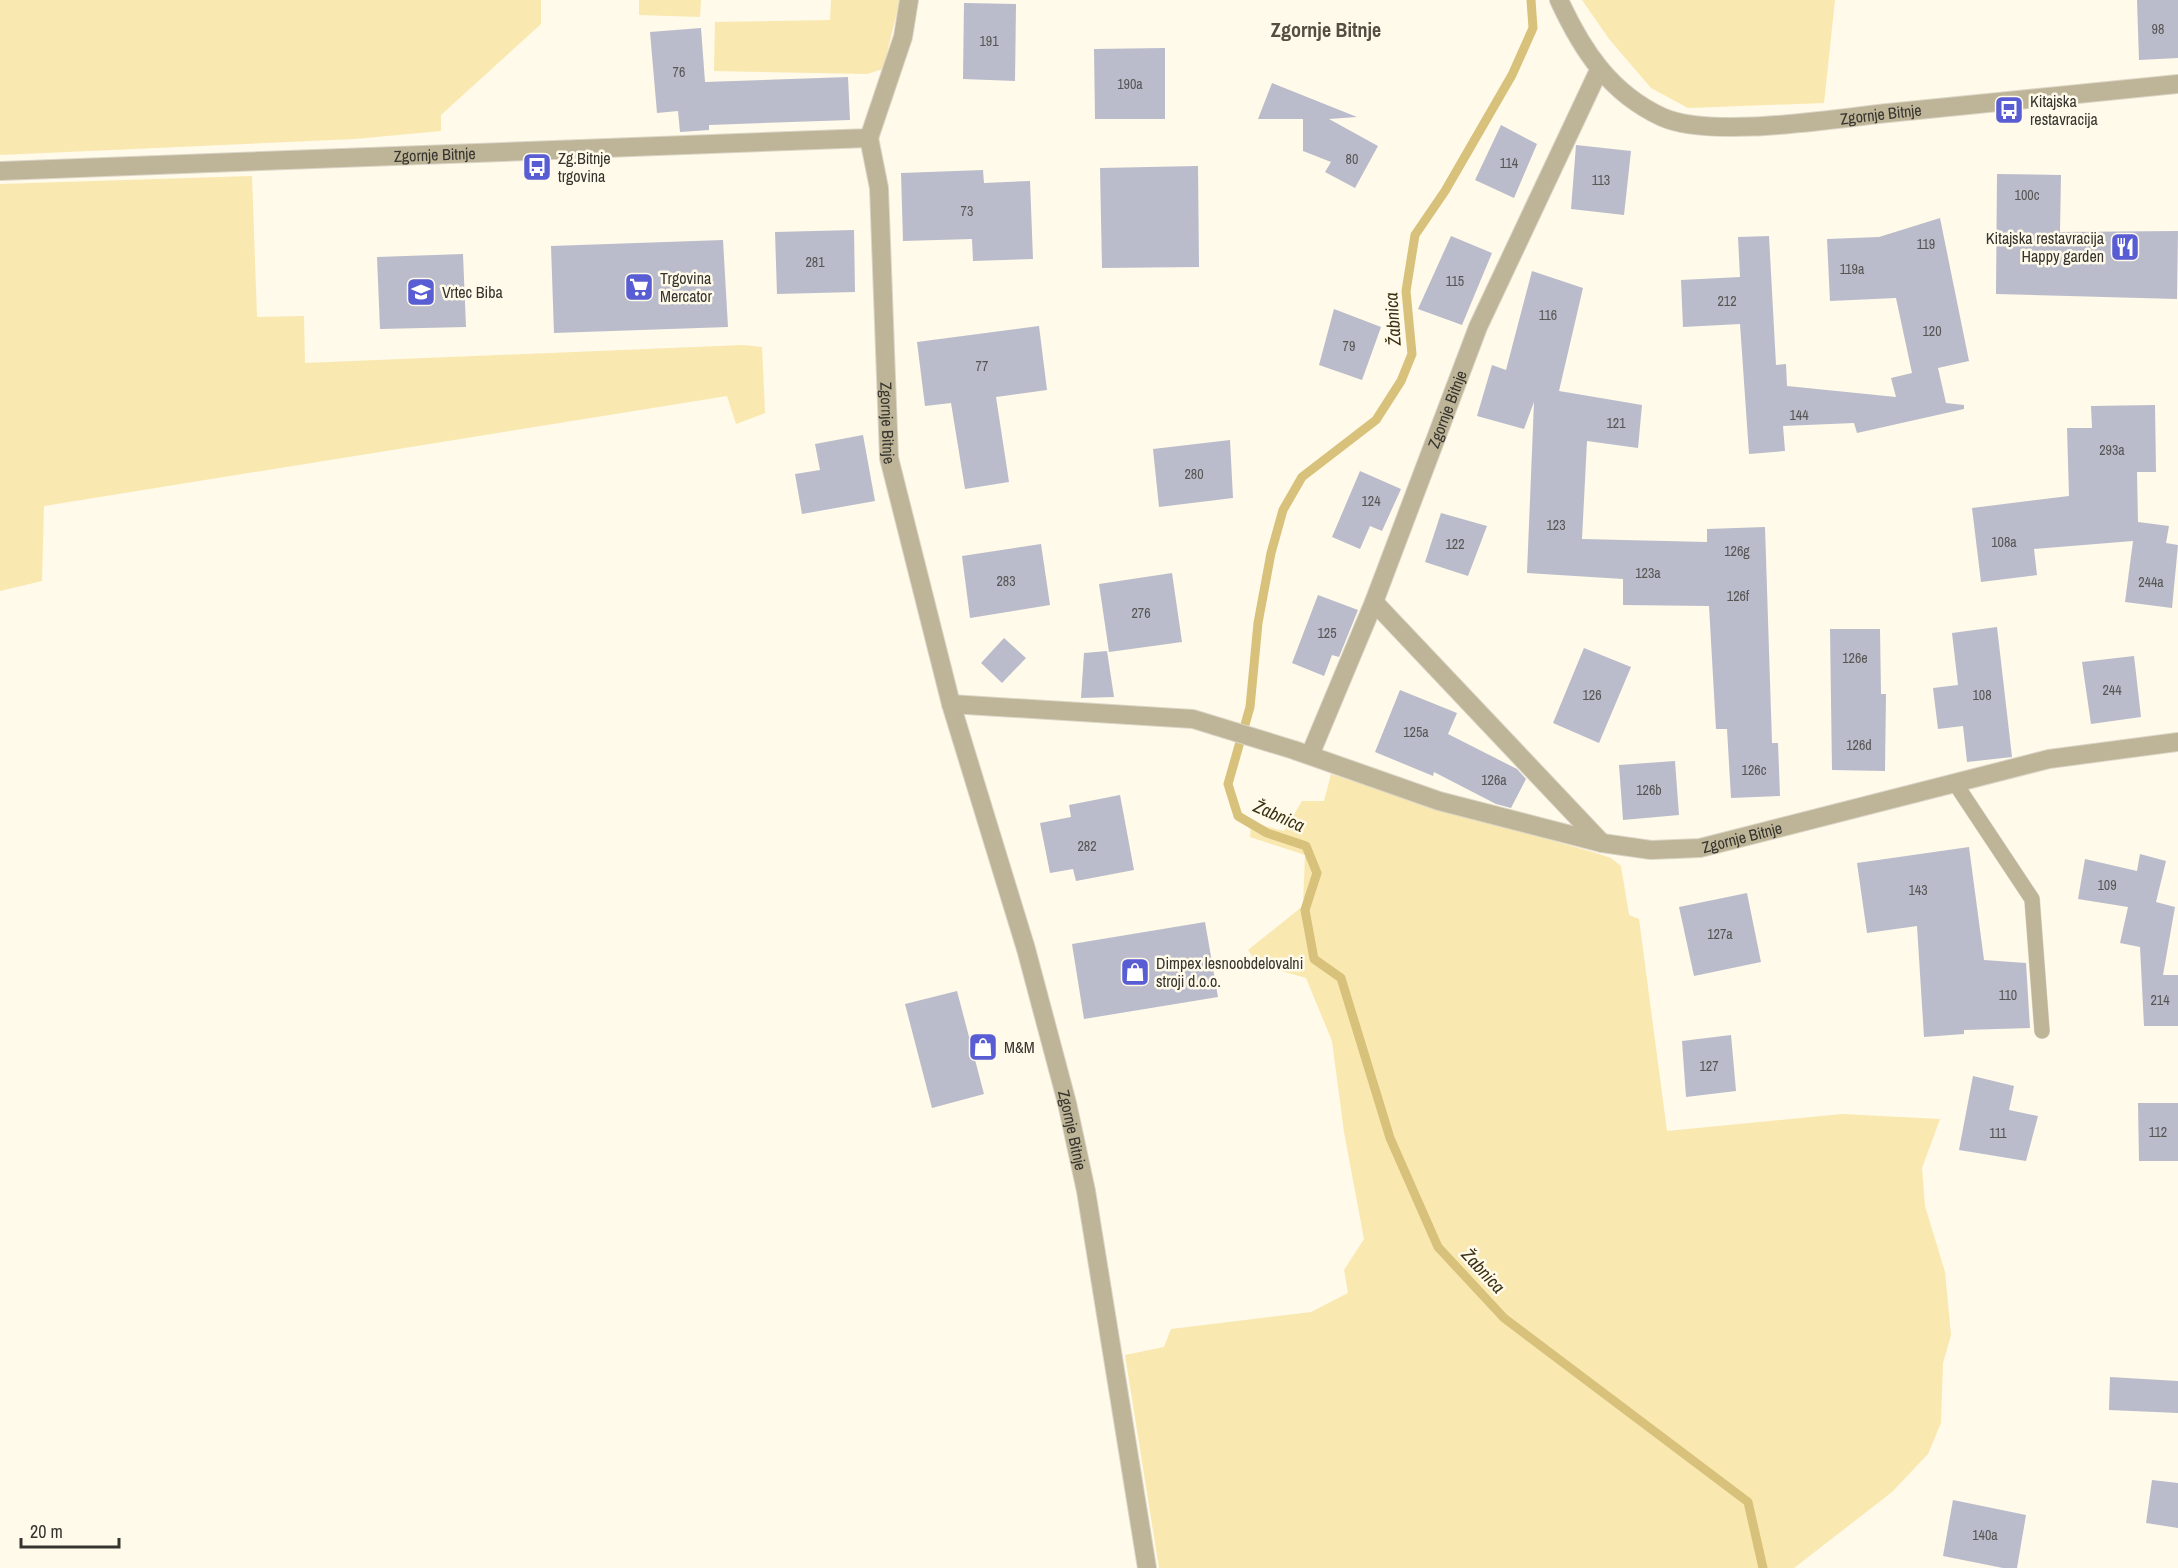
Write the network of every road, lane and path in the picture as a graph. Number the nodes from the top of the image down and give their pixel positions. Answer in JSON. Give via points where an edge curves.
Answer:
{"nodes":[{"id":1,"x":909,"y":0,"type":"edge"},
{"id":2,"x":1559,"y":0,"type":"edge"},
{"id":3,"x":1599,"y":70,"type":"junction"},
{"id":4,"x":2178,"y":84,"type":"edge"},
{"id":5,"x":868,"y":138,"type":"junction"},
{"id":6,"x":0,"y":171,"type":"edge"},
{"id":7,"x":1374,"y":602,"type":"junction"},
{"id":8,"x":951,"y":704,"type":"junction"},
{"id":9,"x":2178,"y":742,"type":"edge"},
{"id":10,"x":1310,"y":755,"type":"junction"},
{"id":11,"x":1954,"y":783,"type":"junction"},
{"id":12,"x":1602,"y":843,"type":"junction"},
{"id":13,"x":2042,"y":1031,"type":"dead end"},
{"id":14,"x":1147,"y":1568,"type":"edge"}],
"edges":[{"from":1,"to":5,"type":"street","via":[[903,37]]},
{"from":2,"to":3,"type":"street","name":"Zgornje Bitnje"},
{"from":3,"to":4,"type":"street","name":"Zgornje Bitnje","via":[[1633,100],[1663,117],[1691,125],[1721,126],[1783,124]]},
{"from":3,"to":7,"type":"street","name":"Zgornje Bitnje","via":[[1478,327]]},
{"from":5,"to":6,"type":"street","name":"Zgornje Bitnje"},
{"from":5,"to":8,"type":"street","name":"Zgornje Bitnje","via":[[879,188],[889,458]]},
{"from":7,"to":10,"type":"street","name":"Zgornje Bitnje"},
{"from":7,"to":12,"type":"street"},
{"from":8,"to":10,"type":"street","name":"Zgornje Bitnje","via":[[1193,719]]},
{"from":8,"to":14,"type":"street","name":"Zgornje Bitnje","via":[[1026,949],[1084,1180]]},
{"from":9,"to":11,"type":"street","name":"Zgornje Bitnje","via":[[2049,759]]},
{"from":10,"to":12,"type":"street","name":"Zgornje Bitnje","via":[[1439,801]]},
{"from":11,"to":12,"type":"street","name":"Zgornje Bitnje","via":[[1700,848],[1651,850]]},
{"from":11,"to":13,"type":"lane","via":[[2032,899]]}]}
